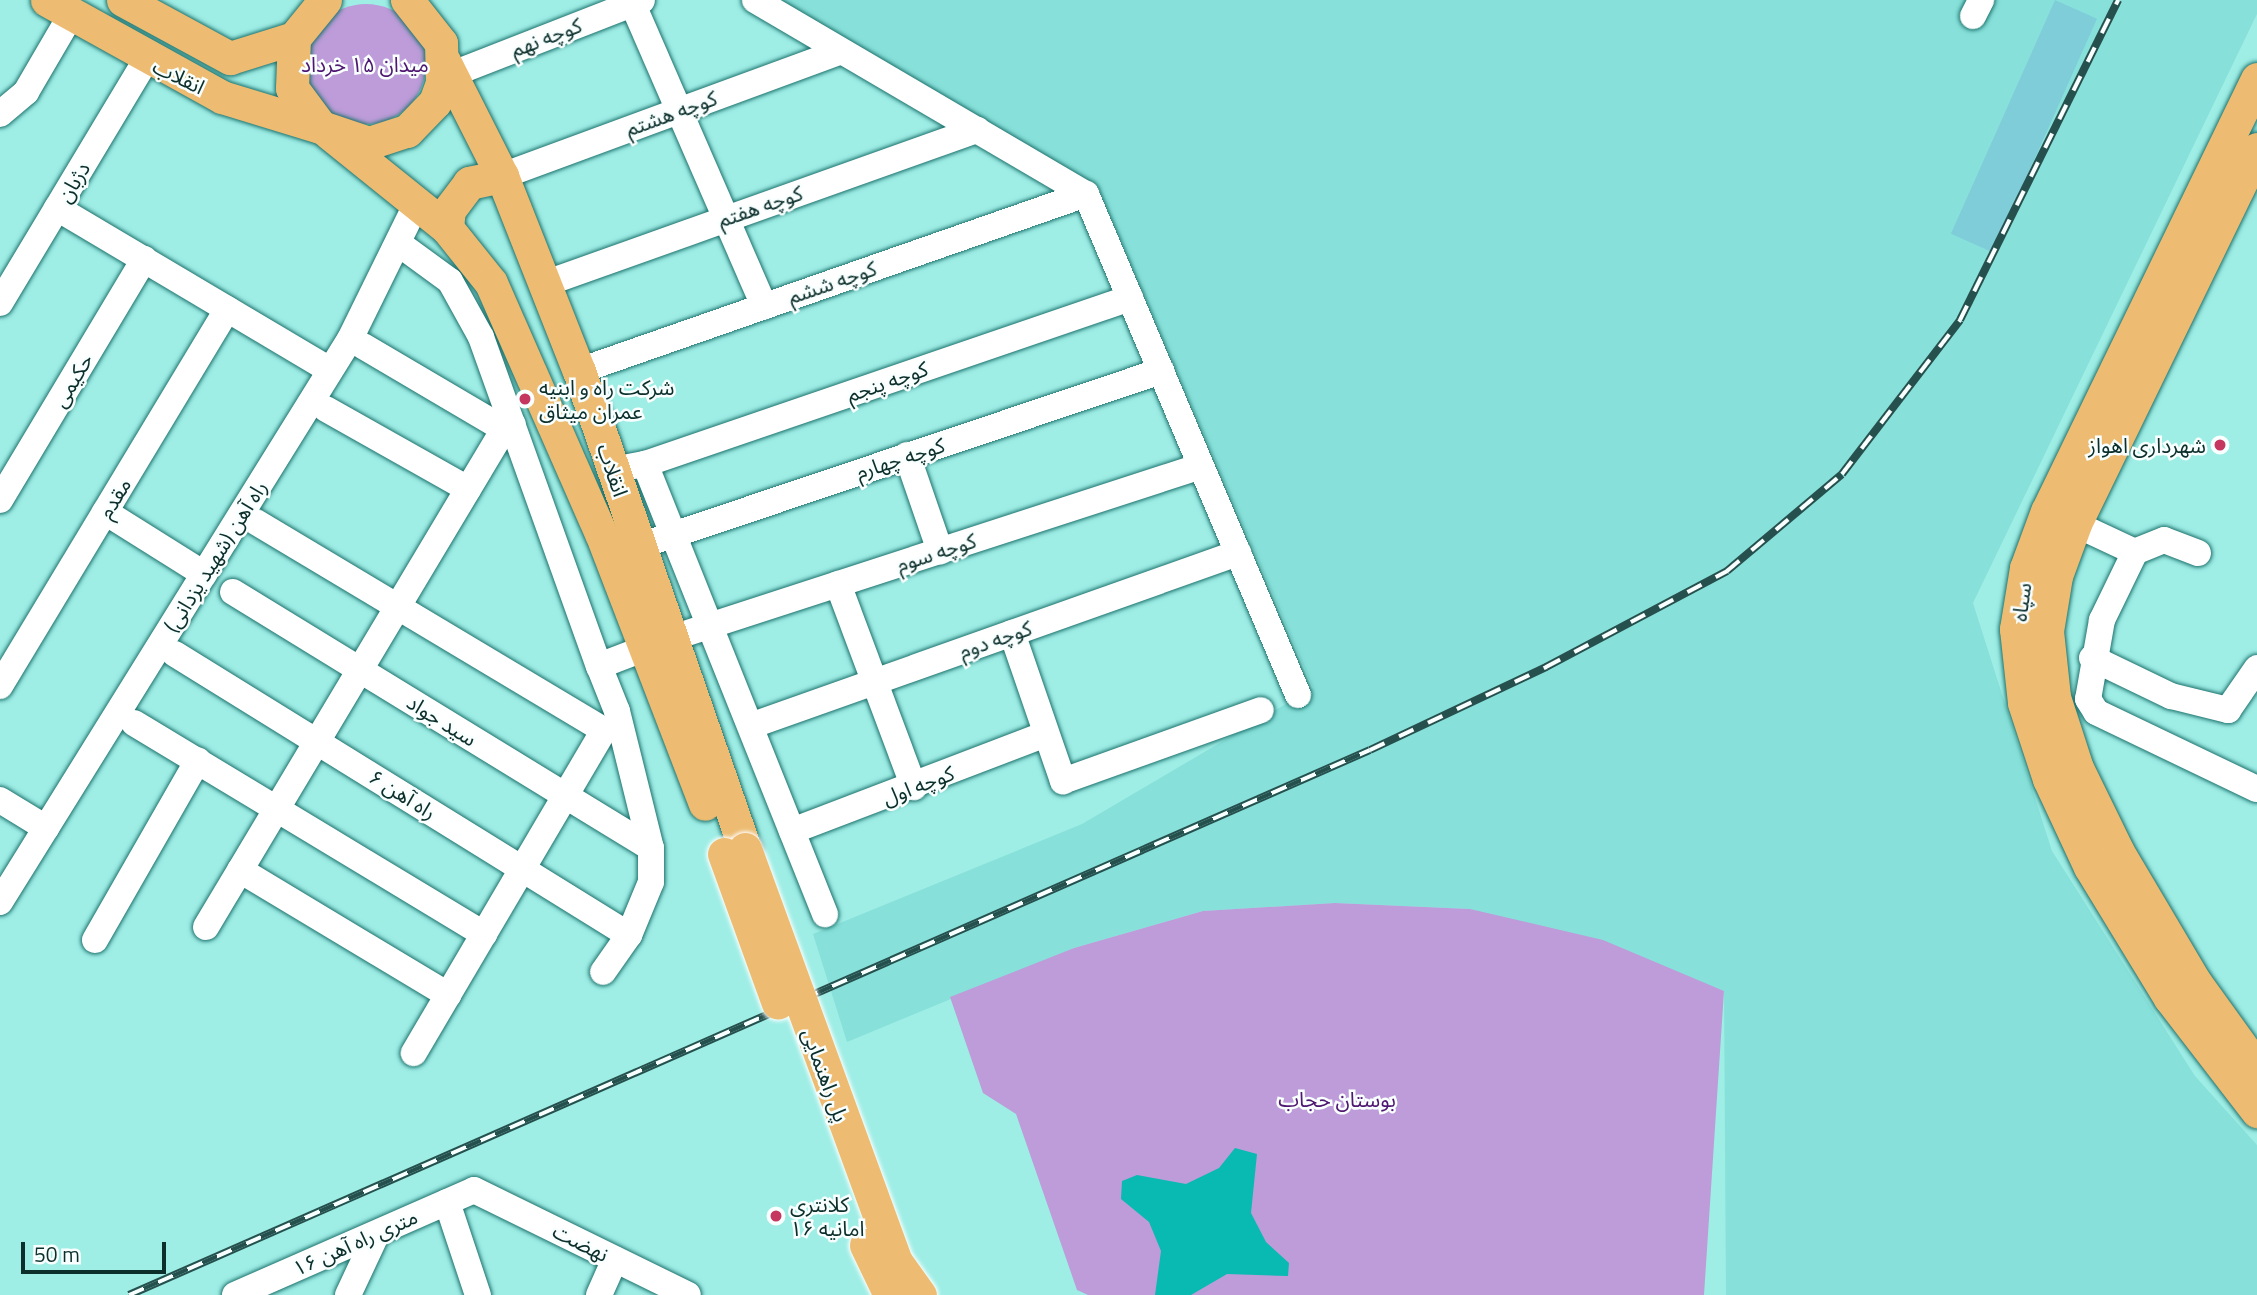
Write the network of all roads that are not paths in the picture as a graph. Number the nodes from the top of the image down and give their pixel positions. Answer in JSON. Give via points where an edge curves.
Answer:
{"nodes":[{"id":1,"x":123,"y":0,"type":"edge"},
{"id":2,"x":325,"y":0,"type":"edge"},
{"id":3,"x":407,"y":0,"type":"edge"},
{"id":4,"x":755,"y":0,"type":"edge"},
{"id":5,"x":635,"y":1,"type":"edge"},
{"id":6,"x":59,"y":7,"type":"edge"},
{"id":7,"x":425,"y":12,"type":"edge"},
{"id":8,"x":298,"y":22,"type":"edge"},
{"id":9,"x":841,"y":51,"type":"junction"},
{"id":10,"x":146,"y":60,"type":"junction"},
{"id":11,"x":447,"y":68,"type":"junction"},
{"id":12,"x":2257,"y":79,"type":"edge"},
{"id":13,"x":679,"y":110,"type":"junction"},
{"id":14,"x":0,"y":114,"type":"edge"},
{"id":15,"x":325,"y":130,"type":"junction"},
{"id":16,"x":977,"y":130,"type":"junction"},
{"id":17,"x":2257,"y":149,"type":"edge"},
{"id":18,"x":502,"y":176,"type":"junction"},
{"id":19,"x":1086,"y":194,"type":"junction"},
{"id":20,"x":417,"y":203,"type":"junction"},
{"id":21,"x":57,"y":208,"type":"junction"},
{"id":22,"x":726,"y":218,"type":"junction"},
{"id":23,"x":447,"y":228,"type":"junction"},
{"id":24,"x":398,"y":243,"type":"junction"},
{"id":25,"x":144,"y":260,"type":"junction"},
{"id":26,"x":544,"y":284,"type":"junction"},
{"id":27,"x":1130,"y":298,"type":"junction"},
{"id":28,"x":0,"y":303,"type":"edge"},
{"id":29,"x":764,"y":306,"type":"junction"},
{"id":30,"x":227,"y":309,"type":"junction"},
{"id":31,"x":363,"y":346,"type":"dead end"},
{"id":32,"x":330,"y":370,"type":"junction"},
{"id":33,"x":579,"y":371,"type":"junction"},
{"id":34,"x":1161,"y":371,"type":"junction"},
{"id":35,"x":326,"y":408,"type":"dead end"},
{"id":36,"x":508,"y":426,"type":"junction"},
{"id":37,"x":908,"y":455,"type":"junction"},
{"id":38,"x":1201,"y":466,"type":"junction"},
{"id":39,"x":629,"y":467,"type":"junction"},
{"id":40,"x":468,"y":489,"type":"junction"},
{"id":41,"x":0,"y":500,"type":"edge"},
{"id":42,"x":105,"y":512,"type":"junction"},
{"id":43,"x":2061,"y":518,"type":"junction"},
{"id":44,"x":256,"y":522,"type":"dead end"},
{"id":45,"x":673,"y":533,"type":"junction"},
{"id":46,"x":640,"y":546,"type":"junction"},
{"id":47,"x":940,"y":551,"type":"junction"},
{"id":48,"x":2135,"y":552,"type":"junction"},
{"id":49,"x":1238,"y":553,"type":"junction"},
{"id":50,"x":2198,"y":553,"type":"dead end"},
{"id":51,"x":204,"y":574,"type":"junction"},
{"id":52,"x":838,"y":584,"type":"junction"},
{"id":53,"x":233,"y":592,"type":"dead end"},
{"id":54,"x":398,"y":607,"type":"junction"},
{"id":55,"x":712,"y":625,"type":"junction"},
{"id":56,"x":1012,"y":633,"type":"junction"},
{"id":57,"x":659,"y":643,"type":"junction"},
{"id":58,"x":175,"y":654,"type":"dead end"},
{"id":59,"x":2092,"y":658,"type":"junction"},
{"id":60,"x":599,"y":666,"type":"junction"},
{"id":61,"x":2257,"y":668,"type":"edge"},
{"id":62,"x":360,"y":670,"type":"junction"},
{"id":63,"x":874,"y":681,"type":"junction"},
{"id":64,"x":0,"y":686,"type":"edge"},
{"id":65,"x":1298,"y":695,"type":"dead end"},
{"id":66,"x":2171,"y":696,"type":"junction"},
{"id":67,"x":1261,"y":710,"type":"dead end"},
{"id":68,"x":134,"y":723,"type":"dead end"},
{"id":69,"x":753,"y":725,"type":"junction"},
{"id":70,"x":1043,"y":735,"type":"junction"},
{"id":71,"x":2156,"y":740,"type":"junction"},
{"id":72,"x":318,"y":741,"type":"junction"},
{"id":73,"x":198,"y":760,"type":"junction"},
{"id":74,"x":914,"y":787,"type":"junction"},
{"id":75,"x":2257,"y":789,"type":"edge"},
{"id":76,"x":566,"y":796,"type":"junction"},
{"id":77,"x":0,"y":800,"type":"edge"},
{"id":78,"x":277,"y":808,"type":"junction"},
{"id":79,"x":46,"y":828,"type":"junction"},
{"id":80,"x":792,"y":831,"type":"junction"},
{"id":81,"x":651,"y":848,"type":"junction"},
{"id":82,"x":734,"y":852,"type":"junction"},
{"id":83,"x":523,"y":869,"type":"junction"},
{"id":84,"x":240,"y":870,"type":"junction"},
{"id":85,"x":0,"y":902,"type":"edge"},
{"id":86,"x":825,"y":914,"type":"dead end"},
{"id":87,"x":206,"y":927,"type":"dead end"},
{"id":88,"x":484,"y":934,"type":"junction"},
{"id":89,"x":629,"y":935,"type":"junction"},
{"id":90,"x":95,"y":940,"type":"dead end"},
{"id":91,"x":603,"y":972,"type":"dead end"},
{"id":92,"x":448,"y":995,"type":"junction"},
{"id":93,"x":414,"y":1054,"type":"dead end"},
{"id":94,"x":2257,"y":1068,"type":"edge"},
{"id":95,"x":2257,"y":1111,"type":"edge"},
{"id":96,"x":474,"y":1190,"type":"joint"},
{"id":97,"x":447,"y":1202,"type":"junction"},
{"id":98,"x":377,"y":1233,"type":"junction"},
{"id":99,"x":615,"y":1259,"type":"junction"},
{"id":100,"x":235,"y":1295,"type":"edge"},
{"id":101,"x":348,"y":1295,"type":"edge"},
{"id":102,"x":478,"y":1295,"type":"edge"},
{"id":103,"x":599,"y":1295,"type":"edge"},
{"id":104,"x":688,"y":1295,"type":"edge"},
{"id":105,"x":890,"y":1295,"type":"edge"},
{"id":106,"x":920,"y":1295,"type":"edge"}],
"edges":[{"from":1,"to":8,"type":"main road","name":"انقلاب","via":[[230,58]]},
{"from":2,"to":8,"type":"main road"},
{"from":3,"to":7,"type":"main road"},
{"from":4,"to":9,"type":"street"},
{"from":5,"to":11,"type":"street","name":"کوچه نهم"},
{"from":5,"to":13,"type":"street"},
{"from":6,"to":10,"type":"main road","name":"انقلاب"},
{"from":6,"to":14,"type":"street","via":[[26,92]]},
{"from":7,"to":11,"type":"main road","name":"انقلاب"},
{"from":8,"to":15,"type":"main road","via":[[292,88]]},
{"from":9,"to":13,"type":"street","name":"کوچه هشتم"},
{"from":9,"to":16,"type":"street"},
{"from":10,"to":15,"type":"main road","name":"انقلاب","via":[[222,97]]},
{"from":10,"to":21,"type":"street","name":"دژبان"},
{"from":11,"to":15,"type":"main road","via":[[435,102],[407,131],[369,143]]},
{"from":11,"to":18,"type":"main road","name":"انقلاب"},
{"from":12,"to":43,"type":"main road","name":"سپاه"},
{"from":13,"to":18,"type":"street","name":"کوچه هشتم"},
{"from":13,"to":22,"type":"street"},
{"from":15,"to":20,"type":"main road","name":"انقلاب"},
{"from":16,"to":19,"type":"street"},
{"from":16,"to":22,"type":"street","name":"کوچه هفتم"},
{"from":17,"to":43,"type":"main road","name":"سپاه"},
{"from":18,"to":23,"type":"main road","via":[[469,183],[449,211]]},
{"from":18,"to":26,"type":"main road","name":"انقلاب"},
{"from":19,"to":27,"type":"street"},
{"from":19,"to":29,"type":"street","name":"کوچه ششم"},
{"from":20,"to":23,"type":"main road","name":"انقلاب"},
{"from":20,"to":24,"type":"street","name":"راه آهن (شهید یزدانی)"},
{"from":21,"to":25,"type":"street"},
{"from":21,"to":28,"type":"street","name":"دژبان"},
{"from":22,"to":26,"type":"street","name":"کوچه هفتم"},
{"from":22,"to":29,"type":"street"},
{"from":23,"to":57,"type":"main road","name":"انقلاب","via":[[491,283]]},
{"from":24,"to":32,"type":"street","name":"راه آهن (شهید یزدانی)"},
{"from":24,"to":36,"type":"street","via":[[450,281],[481,337]]},
{"from":25,"to":30,"type":"street"},
{"from":25,"to":41,"type":"street","name":"حکیمی"},
{"from":26,"to":33,"type":"main road","name":"انقلاب"},
{"from":27,"to":34,"type":"street"},
{"from":27,"to":39,"type":"street","name":"کوچه پنجم"},
{"from":29,"to":33,"type":"street","name":"کوچه ششم"},
{"from":30,"to":32,"type":"street"},
{"from":30,"to":42,"type":"street","name":"مقدم"},
{"from":31,"to":36,"type":"street"},
{"from":32,"to":51,"type":"street","name":"راه آهن (شهید یزدانی)"},
{"from":33,"to":39,"type":"main road","name":"انقلاب"},
{"from":34,"to":37,"type":"street","name":"کوچه چهارم"},
{"from":34,"to":38,"type":"street"},
{"from":35,"to":40,"type":"street"},
{"from":36,"to":40,"type":"street"},
{"from":36,"to":60,"type":"street"},
{"from":37,"to":45,"type":"street","name":"کوچه چهارم"},
{"from":37,"to":47,"type":"street"},
{"from":38,"to":47,"type":"street","name":"کوچه سوم"},
{"from":38,"to":49,"type":"street"},
{"from":39,"to":45,"type":"street"},
{"from":39,"to":46,"type":"main road","name":"انقلاب"},
{"from":40,"to":54,"type":"street"},
{"from":42,"to":51,"type":"street"},
{"from":42,"to":64,"type":"street","name":"مقدم"},
{"from":43,"to":48,"type":"street"},
{"from":43,"to":94,"type":"main road","name":"سپاه","via":[[2047,631],[2054,697],[2077,768],[2157,922]]},
{"from":43,"to":95,"type":"main road","name":"سپاه","via":[[2026,568],[2016,629],[2024,703],[2049,779],[2131,938],[2235,1090]]},
{"from":44,"to":54,"type":"street"},
{"from":45,"to":46,"type":"street","name":"کوچه چهارم"},
{"from":45,"to":55,"type":"street"},
{"from":46,"to":57,"type":"main road","name":"انقلاب"},
{"from":47,"to":52,"type":"street","name":"کوچه سوم"},
{"from":48,"to":50,"type":"street","via":[[2164,541]]},
{"from":48,"to":59,"type":"street","via":[[2102,620]]},
{"from":49,"to":56,"type":"street","name":"کوچه دوم"},
{"from":49,"to":65,"type":"street"},
{"from":51,"to":79,"type":"street","name":"راه آهن (شهید یزدانی)"},
{"from":52,"to":55,"type":"street","name":"کوچه سوم"},
{"from":52,"to":63,"type":"street"},
{"from":53,"to":62,"type":"street","name":"سید جواد"},
{"from":54,"to":62,"type":"street"},
{"from":54,"to":76,"type":"street","via":[[604,730]]},
{"from":55,"to":57,"type":"street","name":"کوچه سوم"},
{"from":55,"to":69,"type":"street"},
{"from":56,"to":63,"type":"street","name":"کوچه دوم"},
{"from":56,"to":70,"type":"street"},
{"from":57,"to":60,"type":"street","name":"کوچه سوم"},
{"from":57,"to":82,"type":"main road","name":"انقلاب"},
{"from":58,"to":72,"type":"street","name":"راه آهن ۶"},
{"from":59,"to":66,"type":"street"},
{"from":59,"to":71,"type":"street","via":[[2088,699],[2096,712]]},
{"from":60,"to":81,"type":"street","via":[[618,711]]},
{"from":61,"to":66,"type":"street","via":[[2228,710]]},
{"from":62,"to":72,"type":"street"},
{"from":62,"to":76,"type":"street","name":"سید جواد"},
{"from":63,"to":69,"type":"street","name":"کوچه دوم"},
{"from":63,"to":74,"type":"street"},
{"from":66,"to":71,"type":"street"},
{"from":67,"to":70,"type":"street","via":[[1063,781]]},
{"from":68,"to":73,"type":"street"},
{"from":69,"to":80,"type":"street"},
{"from":70,"to":74,"type":"street","name":"کوچه اول"},
{"from":71,"to":75,"type":"street"},
{"from":72,"to":78,"type":"street"},
{"from":72,"to":83,"type":"street","name":"راه آهن ۶"},
{"from":73,"to":78,"type":"street"},
{"from":73,"to":90,"type":"street"},
{"from":74,"to":80,"type":"street","name":"کوچه اول"},
{"from":76,"to":81,"type":"street","name":"سید جواد"},
{"from":76,"to":83,"type":"street"},
{"from":77,"to":79,"type":"street"},
{"from":78,"to":84,"type":"street"},
{"from":78,"to":88,"type":"street"},
{"from":79,"to":85,"type":"street","name":"راه آهن (شهید یزدانی)"},
{"from":80,"to":86,"type":"street"},
{"from":81,"to":89,"type":"street","via":[[651,882]]},
{"from":82,"to":105,"type":"main road","name":"پل راهنمایی","bridge":true,"via":[[874,1269]]},
{"from":82,"to":106,"type":"main road","name":"پل راهنمایی","bridge":true,"via":[[895,1260]]},
{"from":83,"to":88,"type":"street"},
{"from":83,"to":89,"type":"street","name":"راه آهن ۶"},
{"from":84,"to":87,"type":"street"},
{"from":84,"to":92,"type":"street"},
{"from":88,"to":92,"type":"street"},
{"from":89,"to":91,"type":"street"},
{"from":92,"to":93,"type":"street"},
{"from":96,"to":97,"type":"street","name":"۱۶ متری راه آهن"},
{"from":96,"to":99,"type":"street","name":"نهضت"},
{"from":97,"to":98,"type":"street","name":"۱۶ متری راه آهن"},
{"from":97,"to":102,"type":"street"},
{"from":98,"to":100,"type":"street","name":"۱۶ متری راه آهن"},
{"from":98,"to":101,"type":"street"},
{"from":99,"to":103,"type":"street"},
{"from":99,"to":104,"type":"street","name":"نهضت"}]}
